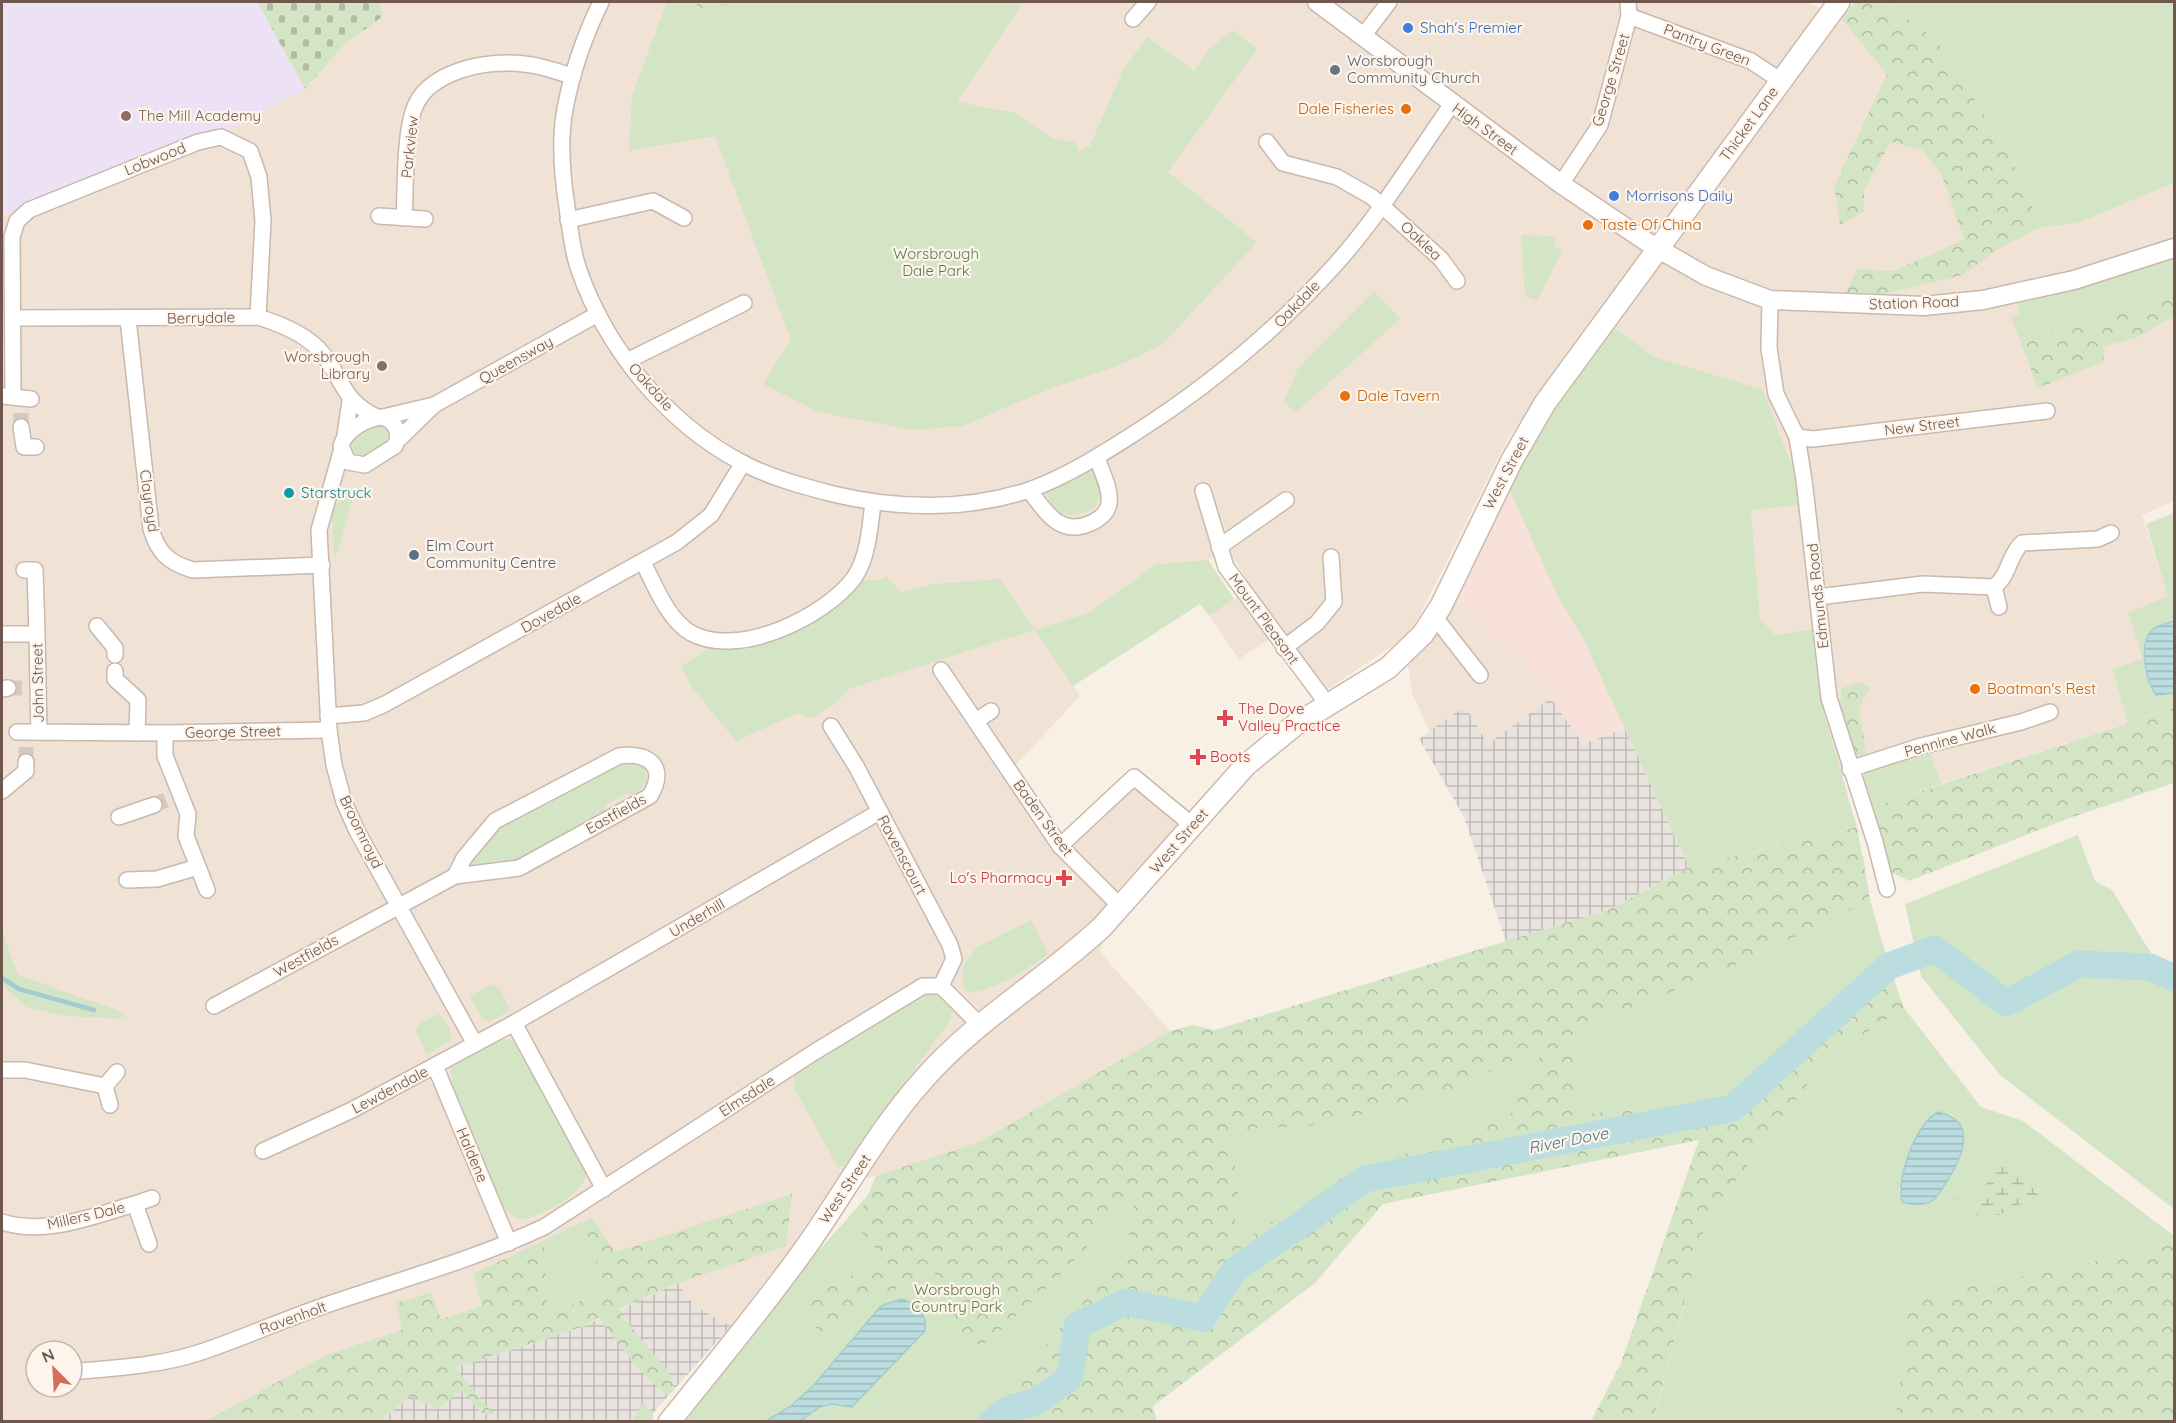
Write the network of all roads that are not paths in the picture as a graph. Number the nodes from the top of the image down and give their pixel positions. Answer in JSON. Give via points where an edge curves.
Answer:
{"nodes":[{"id":1,"x":601,"y":2,"type":"edge"},
{"id":2,"x":1148,"y":2,"type":"edge"},
{"id":3,"x":1317,"y":2,"type":"edge"},
{"id":4,"x":1389,"y":2,"type":"edge"},
{"id":5,"x":1839,"y":2,"type":"edge"},
{"id":6,"x":1629,"y":9,"type":"edge"},
{"id":7,"x":1132,"y":19,"type":"dead end"},
{"id":8,"x":1363,"y":36,"type":"junction"},
{"id":9,"x":573,"y":76,"type":"junction"},
{"id":10,"x":1781,"y":81,"type":"junction"},
{"id":11,"x":1452,"y":104,"type":"junction"},
{"id":12,"x":1267,"y":142,"type":"dead end"},
{"id":13,"x":1561,"y":184,"type":"junction"},
{"id":14,"x":1382,"y":205,"type":"junction"},
{"id":15,"x":379,"y":216,"type":"dead end"},
{"id":16,"x":404,"y":218,"type":"junction"},
{"id":17,"x":684,"y":218,"type":"dead end"},
{"id":18,"x":425,"y":219,"type":"dead end"},
{"id":19,"x":568,"y":220,"type":"junction"},
{"id":20,"x":1659,"y":247,"type":"junction"},
{"id":21,"x":2175,"y":248,"type":"edge"},
{"id":22,"x":1457,"y":280,"type":"dead end"},
{"id":23,"x":1770,"y":300,"type":"junction"},
{"id":24,"x":744,"y":303,"type":"dead end"},
{"id":25,"x":598,"y":314,"type":"junction"},
{"id":26,"x":258,"y":317,"type":"junction"},
{"id":27,"x":13,"y":318,"type":"junction"},
{"id":28,"x":128,"y":319,"type":"junction"},
{"id":29,"x":7,"y":338,"type":"edge"},
{"id":30,"x":627,"y":361,"type":"junction"},
{"id":31,"x":350,"y":401,"type":"junction"},
{"id":32,"x":18,"y":405,"type":"edge"},
{"id":33,"x":434,"y":405,"type":"junction"},
{"id":34,"x":2046,"y":411,"type":"dead end"},
{"id":35,"x":380,"y":417,"type":"junction"},
{"id":36,"x":345,"y":435,"type":"junction"},
{"id":37,"x":1797,"y":437,"type":"junction"},
{"id":38,"x":398,"y":440,"type":"junction"},
{"id":39,"x":36,"y":447,"type":"dead end"},
{"id":40,"x":341,"y":452,"type":"junction"},
{"id":41,"x":1097,"y":458,"type":"junction"},
{"id":42,"x":743,"y":463,"type":"junction"},
{"id":43,"x":359,"y":466,"type":"junction"},
{"id":44,"x":1029,"y":490,"type":"junction"},
{"id":45,"x":332,"y":491,"type":"junction"},
{"id":46,"x":1203,"y":491,"type":"dead end"},
{"id":47,"x":1286,"y":500,"type":"dead end"},
{"id":48,"x":873,"y":503,"type":"junction"},
{"id":49,"x":2111,"y":533,"type":"dead end"},
{"id":50,"x":1220,"y":547,"type":"junction"},
{"id":51,"x":1331,"y":557,"type":"dead end"},
{"id":52,"x":643,"y":562,"type":"junction"},
{"id":53,"x":322,"y":565,"type":"junction"},
{"id":54,"x":24,"y":570,"type":"dead end"},
{"id":55,"x":1994,"y":587,"type":"junction"},
{"id":56,"x":1818,"y":597,"type":"junction"},
{"id":57,"x":1999,"y":608,"type":"dead end"},
{"id":58,"x":1434,"y":616,"type":"junction"},
{"id":59,"x":97,"y":626,"type":"dead end"},
{"id":60,"x":2,"y":634,"type":"edge"},
{"id":61,"x":37,"y":634,"type":"junction"},
{"id":62,"x":1284,"y":648,"type":"junction"},
{"id":63,"x":941,"y":670,"type":"dead end"},
{"id":64,"x":1480,"y":675,"type":"dead end"},
{"id":65,"x":38,"y":687,"type":"junction"},
{"id":66,"x":10,"y":688,"type":"tunnel mouth"},
{"id":67,"x":1328,"y":705,"type":"junction"},
{"id":68,"x":991,"y":711,"type":"dead end"},
{"id":69,"x":2050,"y":712,"type":"dead end"},
{"id":70,"x":976,"y":721,"type":"junction"},
{"id":71,"x":329,"y":723,"type":"junction"},
{"id":72,"x":831,"y":726,"type":"dead end"},
{"id":73,"x":137,"y":733,"type":"junction"},
{"id":74,"x":165,"y":734,"type":"junction"},
{"id":75,"x":27,"y":736,"type":"joint"},
{"id":76,"x":26,"y":762,"type":"tunnel mouth"},
{"id":77,"x":1850,"y":769,"type":"junction"},
{"id":78,"x":2,"y":791,"type":"edge"},
{"id":79,"x":167,"y":800,"type":"junction"},
{"id":80,"x":879,"y":812,"type":"junction"},
{"id":81,"x":119,"y":817,"type":"dead end"},
{"id":82,"x":1192,"y":825,"type":"junction"},
{"id":83,"x":1060,"y":846,"type":"junction"},
{"id":84,"x":198,"y":867,"type":"junction"},
{"id":85,"x":455,"y":876,"type":"junction"},
{"id":86,"x":127,"y":880,"type":"dead end"},
{"id":87,"x":207,"y":890,"type":"dead end"},
{"id":88,"x":1887,"y":890,"type":"dead end"},
{"id":89,"x":399,"y":905,"type":"junction"},
{"id":90,"x":1121,"y":907,"type":"junction"},
{"id":91,"x":941,"y":986,"type":"junction"},
{"id":92,"x":214,"y":1006,"type":"dead end"},
{"id":93,"x":514,"y":1023,"type":"junction"},
{"id":94,"x":979,"y":1024,"type":"junction"},
{"id":95,"x":475,"y":1044,"type":"junction"},
{"id":96,"x":435,"y":1066,"type":"junction"},
{"id":97,"x":2,"y":1070,"type":"edge"},
{"id":98,"x":117,"y":1072,"type":"dead end"},
{"id":99,"x":105,"y":1086,"type":"junction"},
{"id":100,"x":110,"y":1105,"type":"dead end"},
{"id":101,"x":263,"y":1151,"type":"dead end"},
{"id":102,"x":603,"y":1189,"type":"junction"},
{"id":103,"x":152,"y":1198,"type":"dead end"},
{"id":104,"x":135,"y":1204,"type":"junction"},
{"id":105,"x":2,"y":1222,"type":"edge"},
{"id":106,"x":509,"y":1243,"type":"junction"},
{"id":107,"x":149,"y":1244,"type":"dead end"},
{"id":108,"x":84,"y":1371,"type":"edge"},
{"id":109,"x":669,"y":1422,"type":"edge"}],
"edges":[{"from":1,"to":9,"type":"street","name":"Oakdale"},
{"from":2,"to":7,"type":"street"},
{"from":3,"to":8,"type":"street","name":"High Street"},
{"from":4,"to":8,"type":"street"},
{"from":5,"to":10,"type":"main road","name":"Thicket Lane"},
{"from":6,"to":10,"type":"street","name":"Pantry Green","via":[[1751,61]]},
{"from":6,"to":13,"type":"street","name":"George Street","via":[[1600,125]]},
{"from":8,"to":11,"type":"street","name":"High Street"},
{"from":9,"to":16,"type":"street","name":"Parkview","via":[[524,63],[470,68],[441,78],[413,109]]},
{"from":9,"to":19,"type":"street","name":"Oakdale","via":[[565,111],[561,170]]},
{"from":10,"to":20,"type":"main road","name":"Thicket Lane"},
{"from":11,"to":13,"type":"street","name":"High Street"},
{"from":11,"to":14,"type":"street","name":"Oakdale"},
{"from":12,"to":14,"type":"street","name":"Oaklea","via":[[1283,163],[1337,177]]},
{"from":13,"to":20,"type":"street","name":"High Street"},
{"from":14,"to":22,"type":"street","name":"Oaklea","via":[[1442,259]]},
{"from":14,"to":41,"type":"street","name":"Oakdale","via":[[1337,262],[1280,322],[1198,392]]},
{"from":15,"to":16,"type":"street"},
{"from":16,"to":18,"type":"street"},
{"from":17,"to":19,"type":"street","via":[[653,201]]},
{"from":19,"to":25,"type":"street","name":"Oakdale","via":[[578,268]]},
{"from":20,"to":23,"type":"street","name":"Station Road","via":[[1706,276]]},
{"from":20,"to":58,"type":"main road","name":"West Street","via":[[1545,403]]},
{"from":21,"to":23,"type":"street","name":"Station Road","via":[[2074,280],[1983,300],[1924,306]]},
{"from":23,"to":37,"type":"street","name":"Edmunds Road","via":[[1769,348],[1776,394]]},
{"from":24,"to":30,"type":"street"},
{"from":25,"to":30,"type":"street","name":"Oakdale"},
{"from":25,"to":33,"type":"street","name":"Queensway"},
{"from":26,"to":27,"type":"street","name":"Lobwood","via":[[263,254],[259,177],[250,151],[221,137],[198,142],[28,210],[17,221],[12,237]]},
{"from":26,"to":28,"type":"street","name":"Berrydale"},
{"from":26,"to":31,"type":"street","name":"Berrydale","via":[[278,323],[310,342],[323,354]]},
{"from":27,"to":28,"type":"street","name":"Berrydale"},
{"from":27,"to":29,"type":"street","name":"Lobwood"},
{"from":28,"to":53,"type":"street","name":"Clayroyd","via":[[151,529],[163,556],[176,566],[192,570]]},
{"from":29,"to":32,"type":"street","name":"Lobwood"},
{"from":30,"to":42,"type":"street","name":"Oakdale","via":[[691,429]]},
{"from":31,"to":35,"type":"street","name":"Berrydale"},
{"from":31,"to":36,"type":"street"},
{"from":32,"to":39,"type":"street","via":[[22,444]]},
{"from":33,"to":35,"type":"street","name":"Queensway"},
{"from":33,"to":38,"type":"street","name":"Queensway"},
{"from":34,"to":37,"type":"street","name":"New Street","via":[[1813,439]]},
{"from":35,"to":36,"type":"street","name":"Queensway"},
{"from":35,"to":38,"type":"street","via":[[394,423]]},
{"from":36,"to":40,"type":"street"},
{"from":37,"to":56,"type":"street","name":"Edmunds Road"},
{"from":38,"to":43,"type":"street","name":"Queensway","via":[[391,450]]},
{"from":40,"to":43,"type":"street","via":[[348,462]]},
{"from":40,"to":45,"type":"street","name":"Broomroyd"},
{"from":41,"to":44,"type":"street","name":"Oakdale"},
{"from":41,"to":44,"type":"street","via":[[1109,504],[1097,520],[1082,527],[1060,526]]},
{"from":42,"to":48,"type":"street","name":"Oakdale","via":[[805,487]]},
{"from":42,"to":52,"type":"street","name":"Dovedale","via":[[711,514],[677,542]]},
{"from":43,"to":45,"type":"street","name":"Broomroyd"},
{"from":44,"to":48,"type":"street","name":"Oakdale","via":[[974,502],[923,506]]},
{"from":45,"to":53,"type":"street","name":"Broomroyd","via":[[320,520]]},
{"from":46,"to":50,"type":"street","name":"Mount Pleasant"},
{"from":47,"to":50,"type":"street"},
{"from":48,"to":52,"type":"street","via":[[865,551],[855,577],[825,605],[775,632],[730,640],[712,640],[691,633],[675,620]]},
{"from":49,"to":55,"type":"street","via":[[2098,539],[2022,543],[2013,553],[2004,577]]},
{"from":50,"to":62,"type":"street","name":"Mount Pleasant","via":[[1226,567]]},
{"from":51,"to":62,"type":"street","via":[[1334,602],[1317,623]]},
{"from":52,"to":71,"type":"street","name":"Dovedale","via":[[385,704]]},
{"from":53,"to":71,"type":"street","name":"Broomroyd"},
{"from":54,"to":61,"type":"street","name":"John Street","via":[[35,570]]},
{"from":55,"to":56,"type":"street","via":[[1923,584]]},
{"from":55,"to":57,"type":"street"},
{"from":56,"to":77,"type":"street","name":"Edmunds Road","via":[[1829,699]]},
{"from":58,"to":64,"type":"street"},
{"from":58,"to":67,"type":"main road","name":"West Street","via":[[1398,660]]},
{"from":59,"to":73,"type":"street","via":[[115,648],[115,679],[138,700]]},
{"from":60,"to":61,"type":"street","name":"John Street"},
{"from":61,"to":65,"type":"street","name":"John Street"},
{"from":62,"to":67,"type":"street","name":"Mount Pleasant"},
{"from":63,"to":70,"type":"street","name":"Baden Street"},
{"from":65,"to":66,"type":"street"},
{"from":65,"to":75,"type":"street","name":"John Street"},
{"from":67,"to":82,"type":"main road","name":"West Street","via":[[1270,742]]},
{"from":68,"to":70,"type":"street"},
{"from":69,"to":77,"type":"street","name":"Pennine Walk"},
{"from":70,"to":83,"type":"street","name":"Baden Street"},
{"from":71,"to":74,"type":"street","name":"George Street"},
{"from":71,"to":89,"type":"street","name":"Broomroyd","via":[[344,802]]},
{"from":72,"to":80,"type":"street","name":"Ravenscourt"},
{"from":73,"to":74,"type":"street","name":"George Street"},
{"from":73,"to":75,"type":"street","name":"George Street"},
{"from":74,"to":79,"type":"street"},
{"from":76,"to":78,"type":"street","via":[[26,771]]},
{"from":77,"to":88,"type":"street","name":"Edmunds Road"},
{"from":79,"to":81,"type":"street"},
{"from":79,"to":84,"type":"street","via":[[188,814],[186,836]]},
{"from":80,"to":91,"type":"street","name":"Ravenscourt","via":[[950,945],[954,959]]},
{"from":80,"to":93,"type":"street","name":"Underhill"},
{"from":82,"to":83,"type":"street","via":[[1134,777]]},
{"from":82,"to":90,"type":"main road","name":"West Street"},
{"from":83,"to":90,"type":"street","name":"Baden Street"},
{"from":84,"to":86,"type":"street","via":[[157,879]]},
{"from":84,"to":87,"type":"street"},
{"from":85,"to":85,"type":"street","name":"Eastfields","via":[[464,858],[495,821],[619,756],[646,757],[654,766],[656,785],[650,796],[519,868]]},
{"from":85,"to":89,"type":"street","name":"Eastfields"},
{"from":89,"to":92,"type":"street","name":"Westfields"},
{"from":89,"to":95,"type":"street","name":"Broomroyd"},
{"from":90,"to":94,"type":"main road","name":"West Street","via":[[1084,943]]},
{"from":91,"to":94,"type":"street"},
{"from":91,"to":102,"type":"street","name":"Elmsdale","via":[[923,986]]},
{"from":93,"to":95,"type":"street","name":"Lewdendale"},
{"from":93,"to":102,"type":"street"},
{"from":94,"to":109,"type":"main road","name":"West Street","via":[[921,1081],[785,1275]]},
{"from":95,"to":96,"type":"street","name":"Lewdendale"},
{"from":96,"to":101,"type":"street","name":"Lewdendale"},
{"from":96,"to":106,"type":"street","name":"Haldene"},
{"from":97,"to":99,"type":"street","via":[[25,1070]]},
{"from":98,"to":99,"type":"street"},
{"from":99,"to":100,"type":"street"},
{"from":102,"to":106,"type":"street","name":"Elmsdale","via":[[544,1227]]},
{"from":103,"to":104,"type":"street","name":"Millers Dale"},
{"from":104,"to":105,"type":"street","name":"Millers Dale","via":[[54,1226]]},
{"from":104,"to":107,"type":"street","name":"Millers Dale"},
{"from":106,"to":108,"type":"street","name":"Ravenholt","via":[[196,1354]]}]}
